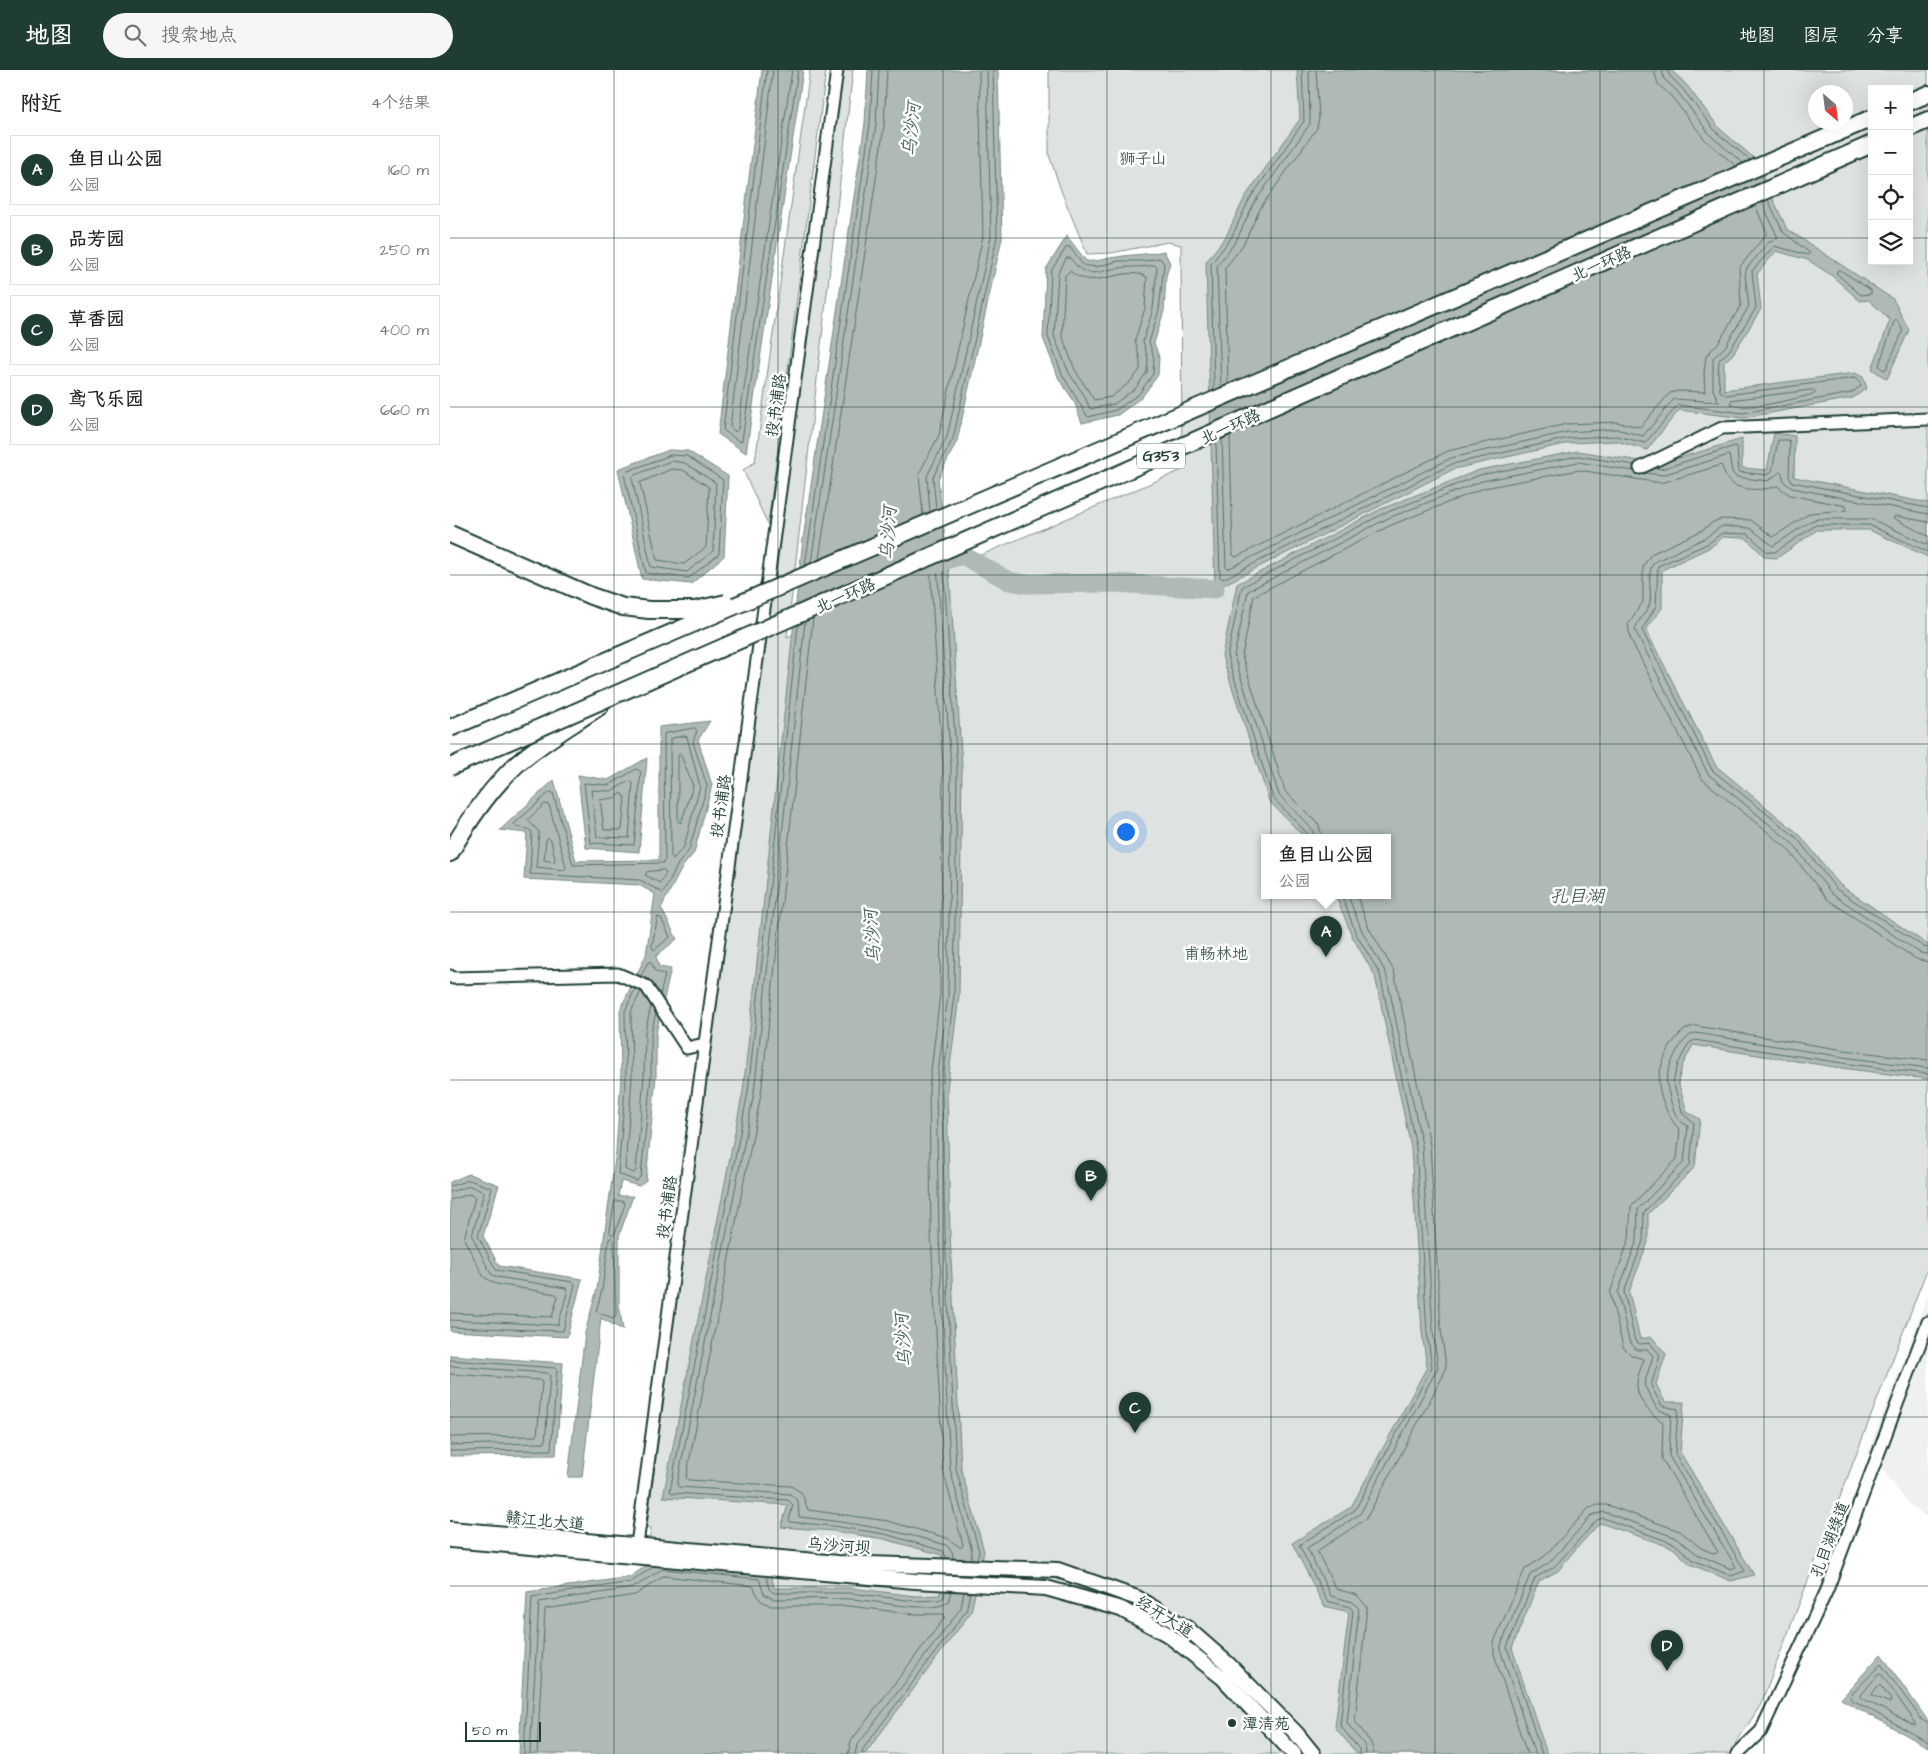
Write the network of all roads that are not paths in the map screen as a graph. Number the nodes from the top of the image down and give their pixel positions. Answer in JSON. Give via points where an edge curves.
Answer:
{"nodes":[{"id":1,"x":837,"y":70,"type":"edge"},
{"id":2,"x":1928,"y":94,"type":"edge"},
{"id":3,"x":1913,"y":100,"type":"edge"},
{"id":4,"x":1868,"y":120,"type":"edge"},
{"id":5,"x":1928,"y":120,"type":"edge"},
{"id":6,"x":1913,"y":126,"type":"edge"},
{"id":7,"x":1868,"y":146,"type":"edge"},
{"id":8,"x":1928,"y":419,"type":"edge"},
{"id":9,"x":1640,"y":468,"type":"dead end"},
{"id":10,"x":450,"y":534,"type":"edge"},
{"id":11,"x":908,"y":534,"type":"junction"},
{"id":12,"x":619,"y":693,"type":"junction"},
{"id":13,"x":450,"y":728,"type":"edge"},
{"id":14,"x":450,"y":767,"type":"edge"},
{"id":15,"x":450,"y":853,"type":"edge"},
{"id":16,"x":450,"y":976,"type":"edge"},
{"id":17,"x":704,"y":1044,"type":"junction"},
{"id":18,"x":1928,"y":1322,"type":"edge"},
{"id":19,"x":450,"y":1529,"type":"edge"},
{"id":20,"x":450,"y":1540,"type":"edge"},
{"id":21,"x":636,"y":1551,"type":"junction"},
{"id":22,"x":611,"y":1555,"type":"joint"},
{"id":23,"x":1040,"y":1568,"type":"joint"},
{"id":24,"x":979,"y":1586,"type":"joint"},
{"id":25,"x":1294,"y":1754,"type":"edge"},
{"id":26,"x":1313,"y":1754,"type":"edge"},
{"id":27,"x":1737,"y":1754,"type":"edge"}],
"edges":[{"from":1,"to":17,"type":"street","name":"投书浦路"},
{"from":2,"to":3,"type":"highway"},
{"from":4,"to":11,"type":"highway","name":"北一环路","number":"G353","bridge":true},
{"from":5,"to":6,"type":"highway"},
{"from":7,"to":12,"type":"highway","name":"北一环路","number":"G353","bridge":true},
{"from":8,"to":9,"type":"street","via":[[1722,428]]},
{"from":10,"to":11,"type":"highway","bridge":true,"via":[[623,607],[695,610],[723,604],[851,548]]},
{"from":11,"to":13,"type":"highway","name":"北一环路","number":"G353","bridge":true},
{"from":12,"to":14,"type":"highway","name":"北一环路","number":"G353","bridge":true},
{"from":12,"to":15,"type":"highway","bridge":true,"via":[[542,744],[517,765],[466,825]]},
{"from":16,"to":17,"type":"street","via":[[618,974],[646,986],[687,1048]]},
{"from":17,"to":21,"type":"street","name":"投书浦路"},
{"from":18,"to":27,"type":"street","name":"孔目湖绿道","via":[[1826,1590],[1761,1731]]},
{"from":19,"to":21,"type":"main road","name":"赣江北大道"},
{"from":20,"to":22,"type":"main road","name":"赣江北大道"},
{"from":21,"to":22,"type":"main road","name":"乌沙河坝"},
{"from":21,"to":23,"type":"main road","name":"乌沙河坝","via":[[921,1567]]},
{"from":21,"to":24,"type":"main road","name":"乌沙河坝"},
{"from":23,"to":26,"type":"main road","name":"经开大道","via":[[1058,1570],[1137,1598],[1188,1629],[1228,1664]]},
{"from":24,"to":25,"type":"main road","name":"经开大道","via":[[1046,1588],[1121,1609],[1167,1634],[1223,1678]]}]}
